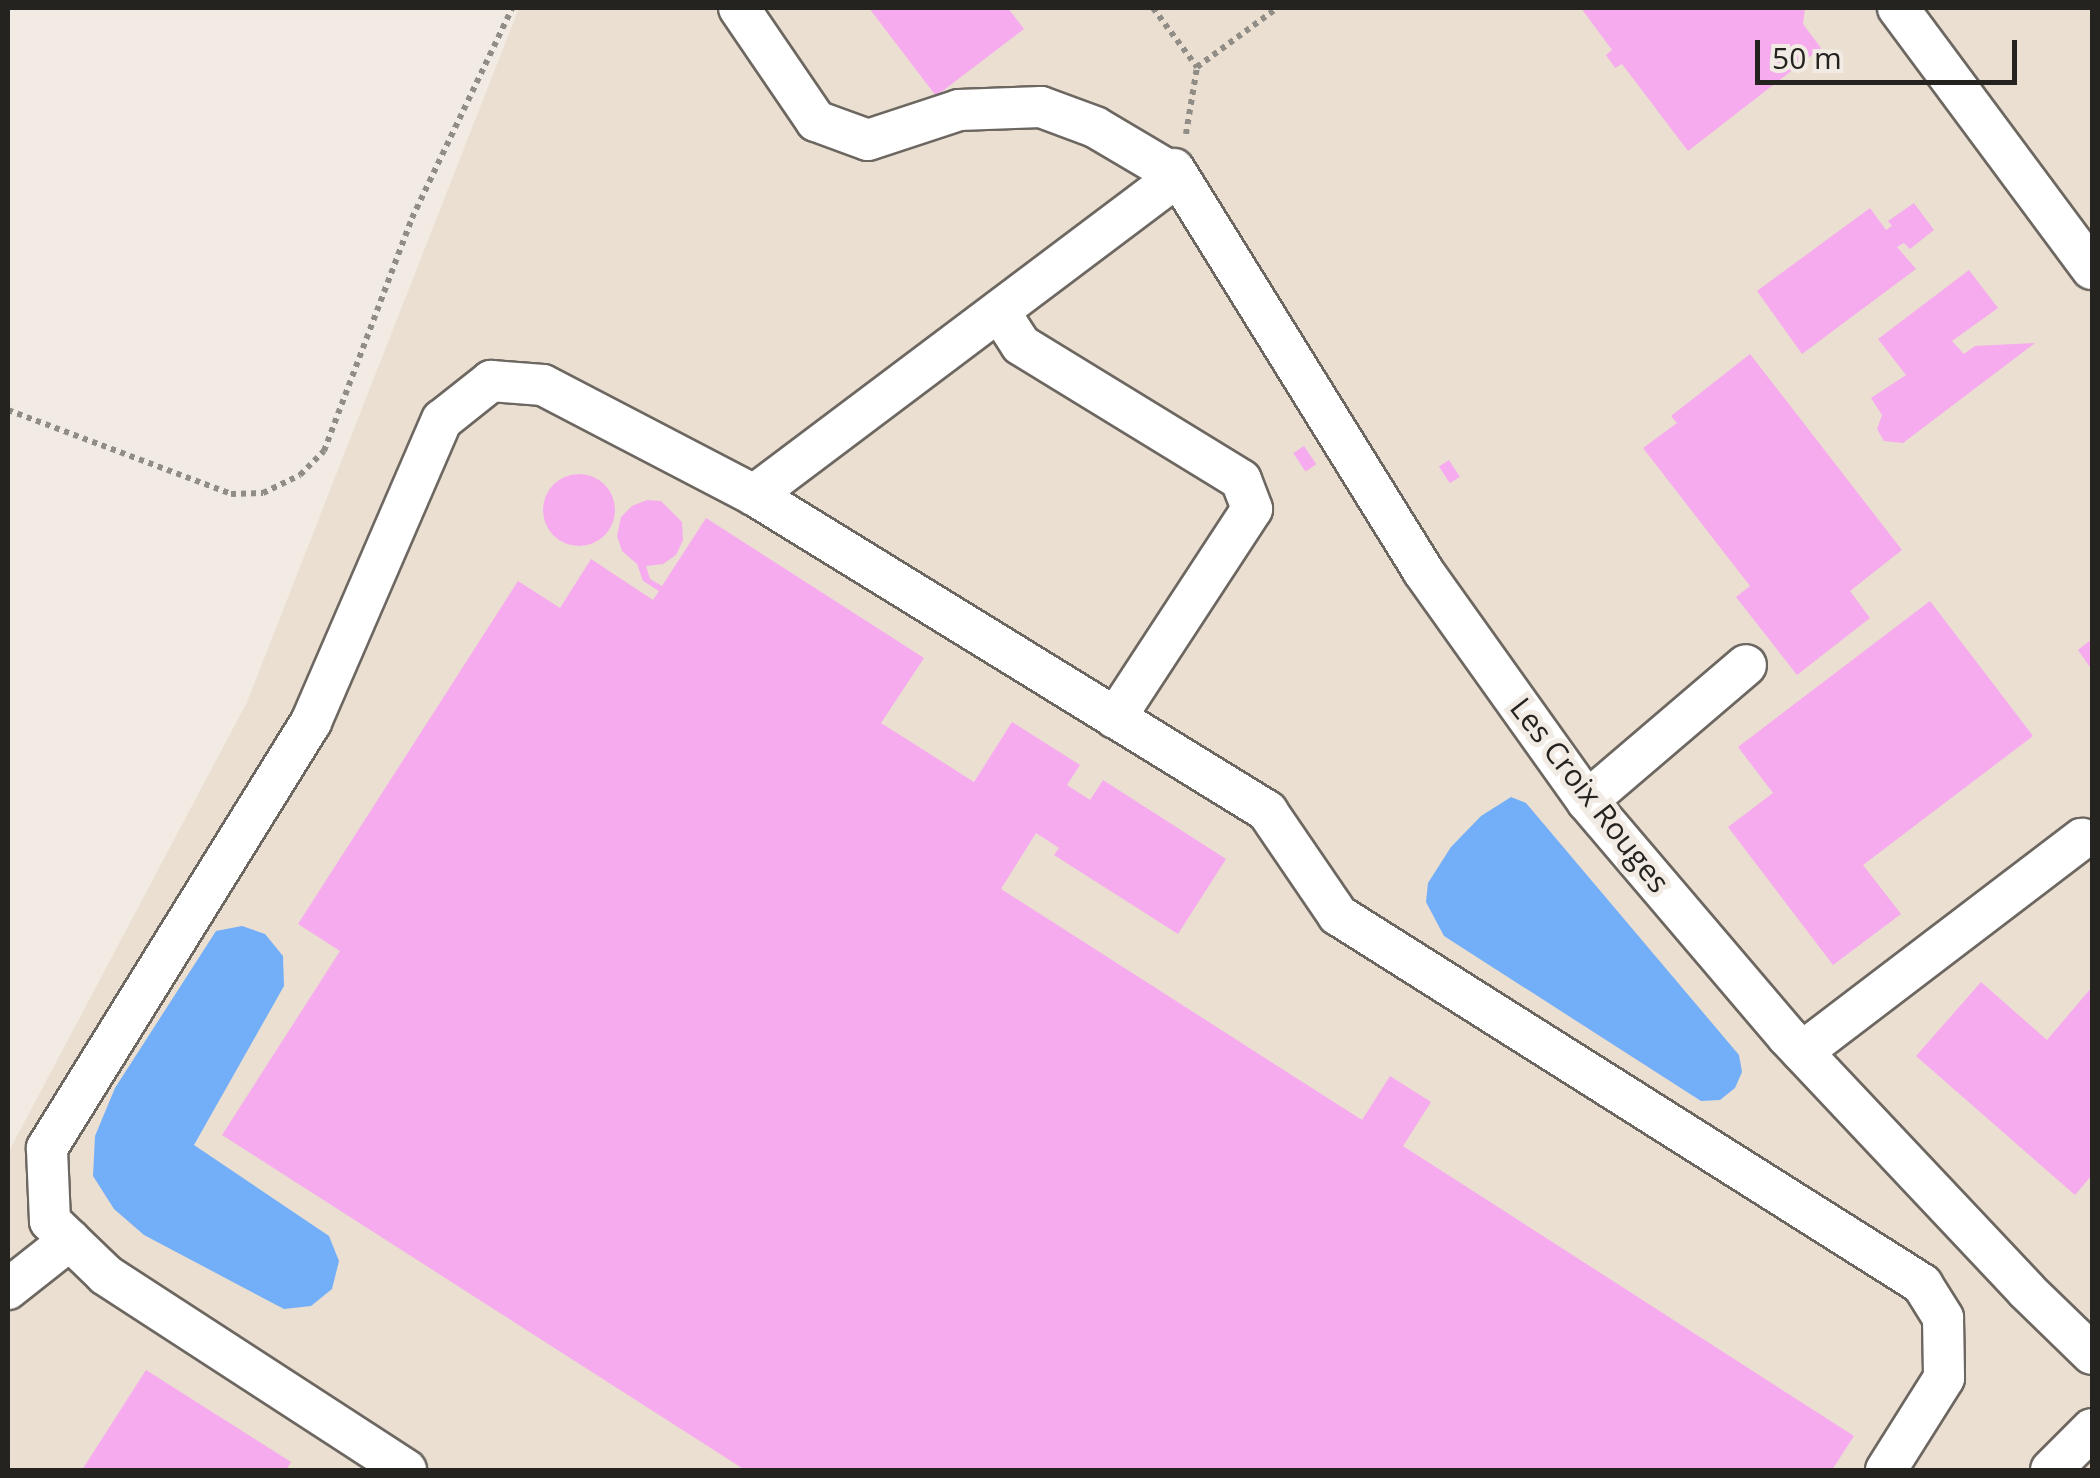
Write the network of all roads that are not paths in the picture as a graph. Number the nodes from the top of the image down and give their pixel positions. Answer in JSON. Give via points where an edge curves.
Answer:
{"nodes":[{"id":1,"x":740,"y":8,"type":"edge"},
{"id":2,"x":1898,"y":8,"type":"edge"},
{"id":3,"x":1176,"y":173,"type":"junction"},
{"id":4,"x":2092,"y":269,"type":"edge"},
{"id":5,"x":999,"y":310,"type":"junction"},
{"id":6,"x":754,"y":495,"type":"junction"},
{"id":7,"x":1746,"y":665,"type":"dead end"},
{"id":8,"x":1115,"y":718,"type":"junction"},
{"id":9,"x":1587,"y":801,"type":"junction"},
{"id":10,"x":2082,"y":839,"type":"dead end"},
{"id":11,"x":1802,"y":1052,"type":"junction"},
{"id":12,"x":70,"y":1240,"type":"junction"},
{"id":13,"x":8,"y":1290,"type":"edge"},
{"id":14,"x":2092,"y":1354,"type":"edge"},
{"id":15,"x":2092,"y":1430,"type":"edge"},
{"id":16,"x":406,"y":1470,"type":"edge"},
{"id":17,"x":1886,"y":1470,"type":"edge"},
{"id":18,"x":2051,"y":1470,"type":"edge"}],
"edges":[{"from":1,"to":3,"type":"street","via":[[816,121],[868,140],[959,110],[1041,107],[1095,127]]},
{"from":2,"to":4,"type":"street"},
{"from":3,"to":5,"type":"street"},
{"from":3,"to":9,"type":"street","name":"Les Croix Rouges","via":[[1423,571]]},
{"from":5,"to":6,"type":"street"},
{"from":5,"to":8,"type":"street","via":[[1021,345],[1241,480],[1252,509]]},
{"from":6,"to":8,"type":"street"},
{"from":6,"to":12,"type":"street","via":[[542,384],[492,381],[442,420],[311,722],[47,1148],[50,1221]]},
{"from":7,"to":9,"type":"street"},
{"from":8,"to":17,"type":"street","via":[[1267,811],[1338,915],[1922,1284],[1944,1318],[1944,1378]]},
{"from":9,"to":11,"type":"street","name":"Les Croix Rouges"},
{"from":10,"to":11,"type":"street"},
{"from":11,"to":14,"type":"street","name":"Les Croix Rouges"},
{"from":12,"to":13,"type":"street"},
{"from":12,"to":16,"type":"street","via":[[106,1275]]},
{"from":15,"to":18,"type":"street"}]}
